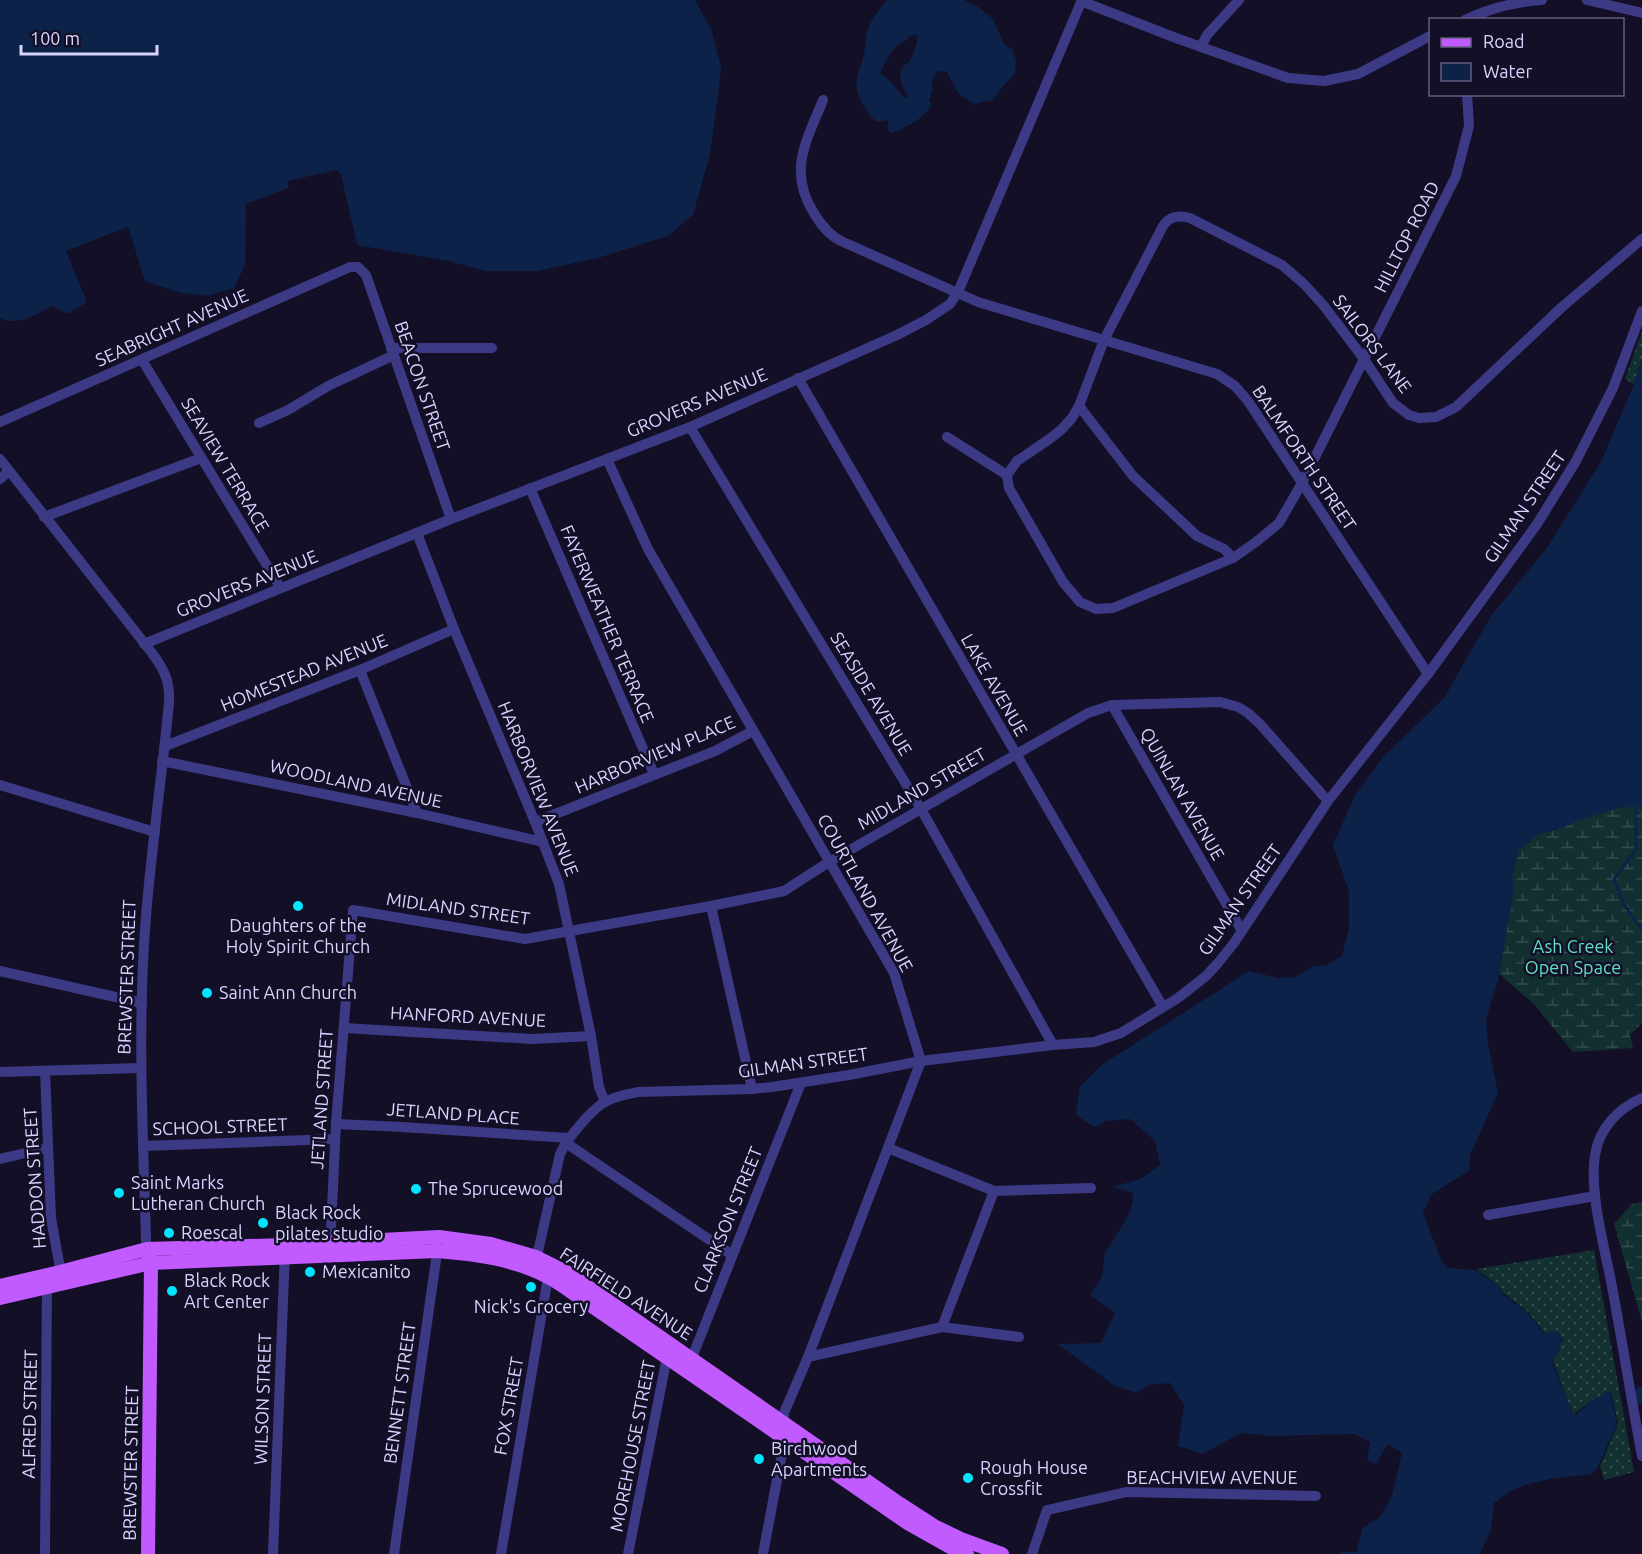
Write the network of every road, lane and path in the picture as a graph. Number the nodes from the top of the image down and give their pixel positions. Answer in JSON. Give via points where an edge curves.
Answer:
{"nodes":[{"id":1,"x":1239,"y":0,"type":"edge"},
{"id":2,"x":1542,"y":0,"type":"edge"},
{"id":3,"x":1587,"y":0,"type":"edge"},
{"id":4,"x":1082,"y":1,"type":"edge"},
{"id":5,"x":1483,"y":5,"type":"edge"},
{"id":6,"x":1642,"y":13,"type":"edge"},
{"id":7,"x":1467,"y":18,"type":"edge"},
{"id":8,"x":1429,"y":37,"type":"edge"},
{"id":9,"x":1201,"y":47,"type":"junction"},
{"id":10,"x":1467,"y":96,"type":"edge"},
{"id":11,"x":823,"y":100,"type":"dead end"},
{"id":12,"x":1642,"y":239,"type":"edge"},
{"id":13,"x":358,"y":267,"type":"joint"},
{"id":14,"x":958,"y":292,"type":"junction"},
{"id":15,"x":1642,"y":311,"type":"edge"},
{"id":16,"x":1104,"y":340,"type":"junction"},
{"id":17,"x":492,"y":348,"type":"dead end"},
{"id":18,"x":392,"y":351,"type":"junction"},
{"id":19,"x":1364,"y":359,"type":"junction"},
{"id":20,"x":142,"y":360,"type":"junction"},
{"id":21,"x":798,"y":378,"type":"junction"},
{"id":22,"x":1079,"y":406,"type":"junction"},
{"id":23,"x":0,"y":422,"type":"edge"},
{"id":24,"x":259,"y":423,"type":"dead end"},
{"id":25,"x":690,"y":427,"type":"junction"},
{"id":26,"x":948,"y":437,"type":"dead end"},
{"id":27,"x":0,"y":459,"type":"edge"},
{"id":28,"x":201,"y":459,"type":"junction"},
{"id":29,"x":607,"y":459,"type":"junction"},
{"id":30,"x":9,"y":471,"type":"junction"},
{"id":31,"x":1007,"y":475,"type":"junction"},
{"id":32,"x":0,"y":479,"type":"edge"},
{"id":33,"x":1302,"y":483,"type":"junction"},
{"id":34,"x":530,"y":488,"type":"junction"},
{"id":35,"x":44,"y":517,"type":"junction"},
{"id":36,"x":451,"y":519,"type":"junction"},
{"id":37,"x":417,"y":533,"type":"junction"},
{"id":38,"x":1233,"y":558,"type":"junction"},
{"id":39,"x":280,"y":588,"type":"junction"},
{"id":40,"x":454,"y":629,"type":"junction"},
{"id":41,"x":144,"y":644,"type":"junction"},
{"id":42,"x":360,"y":670,"type":"junction"},
{"id":43,"x":1428,"y":674,"type":"junction"},
{"id":44,"x":1112,"y":705,"type":"junction"},
{"id":45,"x":753,"y":731,"type":"junction"},
{"id":46,"x":165,"y":746,"type":"junction"},
{"id":47,"x":1015,"y":755,"type":"junction"},
{"id":48,"x":162,"y":761,"type":"junction"},
{"id":49,"x":654,"y":774,"type":"junction"},
{"id":50,"x":0,"y":785,"type":"edge"},
{"id":51,"x":1328,"y":801,"type":"junction"},
{"id":52,"x":921,"y":809,"type":"junction"},
{"id":53,"x":417,"y":813,"type":"junction"},
{"id":54,"x":535,"y":822,"type":"junction"},
{"id":55,"x":155,"y":832,"type":"junction"},
{"id":56,"x":543,"y":842,"type":"junction"},
{"id":57,"x":829,"y":862,"type":"junction"},
{"id":58,"x":711,"y":906,"type":"junction"},
{"id":59,"x":353,"y":910,"type":"joint"},
{"id":60,"x":1242,"y":931,"type":"junction"},
{"id":61,"x":569,"y":932,"type":"junction"},
{"id":62,"x":0,"y":971,"type":"edge"},
{"id":63,"x":142,"y":1003,"type":"junction"},
{"id":64,"x":1163,"y":1007,"type":"junction"},
{"id":65,"x":344,"y":1028,"type":"junction"},
{"id":66,"x":591,"y":1036,"type":"junction"},
{"id":67,"x":1053,"y":1044,"type":"junction"},
{"id":68,"x":921,"y":1060,"type":"junction"},
{"id":69,"x":141,"y":1068,"type":"junction"},
{"id":70,"x":45,"y":1071,"type":"junction"},
{"id":71,"x":0,"y":1072,"type":"edge"},
{"id":72,"x":801,"y":1083,"type":"junction"},
{"id":73,"x":752,"y":1089,"type":"junction"},
{"id":74,"x":1642,"y":1098,"type":"edge"},
{"id":75,"x":604,"y":1102,"type":"junction"},
{"id":76,"x":336,"y":1124,"type":"junction"},
{"id":77,"x":335,"y":1139,"type":"junction"},
{"id":78,"x":567,"y":1140,"type":"junction"},
{"id":79,"x":143,"y":1146,"type":"junction"},
{"id":80,"x":47,"y":1148,"type":"junction"},
{"id":81,"x":888,"y":1148,"type":"junction"},
{"id":82,"x":0,"y":1159,"type":"edge"},
{"id":83,"x":1091,"y":1188,"type":"dead end"},
{"id":84,"x":994,"y":1191,"type":"junction"},
{"id":85,"x":1595,"y":1196,"type":"junction"},
{"id":86,"x":1488,"y":1215,"type":"dead end"},
{"id":87,"x":438,"y":1244,"type":"junction"},
{"id":88,"x":330,"y":1249,"type":"junction"},
{"id":89,"x":285,"y":1251,"type":"junction"},
{"id":90,"x":732,"y":1255,"type":"junction"},
{"id":91,"x":149,"y":1256,"type":"junction"},
{"id":92,"x":542,"y":1267,"type":"junction"},
{"id":93,"x":54,"y":1279,"type":"junction"},
{"id":94,"x":0,"y":1286,"type":"edge"},
{"id":95,"x":0,"y":1298,"type":"edge"},
{"id":96,"x":942,"y":1327,"type":"junction"},
{"id":97,"x":1019,"y":1337,"type":"dead end"},
{"id":98,"x":670,"y":1351,"type":"junction"},
{"id":99,"x":808,"y":1357,"type":"junction"},
{"id":100,"x":689,"y":1364,"type":"junction"},
{"id":101,"x":783,"y":1422,"type":"junction"},
{"id":102,"x":1639,"y":1425,"type":"edge"},
{"id":103,"x":783,"y":1437,"type":"junction"},
{"id":104,"x":1642,"y":1456,"type":"edge"},
{"id":105,"x":841,"y":1469,"type":"junction"},
{"id":106,"x":1316,"y":1496,"type":"dead end"},
{"id":107,"x":913,"y":1519,"type":"junction"},
{"id":108,"x":996,"y":1553,"type":"edge"},
{"id":109,"x":45,"y":1554,"type":"edge"},
{"id":110,"x":148,"y":1554,"type":"edge"},
{"id":111,"x":273,"y":1554,"type":"edge"},
{"id":112,"x":394,"y":1554,"type":"edge"},
{"id":113,"x":501,"y":1554,"type":"edge"},
{"id":114,"x":628,"y":1554,"type":"edge"},
{"id":115,"x":763,"y":1554,"type":"edge"},
{"id":116,"x":967,"y":1554,"type":"edge"},
{"id":117,"x":1032,"y":1554,"type":"edge"}],
"edges":[{"from":1,"to":9,"type":"street"},
{"from":2,"to":5,"type":"street"},
{"from":3,"to":6,"type":"street"},
{"from":4,"to":9,"type":"street"},
{"from":4,"to":14,"type":"street","name":"GROVERS AVENUE"},
{"from":5,"to":7,"type":"street"},
{"from":8,"to":9,"type":"street","via":[[1358,74],[1324,81],[1288,78]]},
{"from":10,"to":19,"type":"street","name":"HILLTOP ROAD","via":[[1469,126],[1456,176]]},
{"from":11,"to":14,"type":"street","name":"BALMFORTH STREET","via":[[802,150],[800,166],[807,202],[826,231]]},
{"from":12,"to":19,"type":"street","name":"SAILORS LANE","via":[[1562,307],[1466,398],[1436,417],[1409,415],[1393,403]]},
{"from":13,"to":18,"type":"street","name":"BEACON STREET","via":[[366,275]]},
{"from":13,"to":20,"type":"street","name":"SEABRIGHT AVENUE","via":[[350,267]]},
{"from":14,"to":16,"type":"street","name":"BALMFORTH STREET","via":[[978,302]]},
{"from":14,"to":21,"type":"street","name":"GROVERS AVENUE","via":[[950,304],[926,320]]},
{"from":15,"to":43,"type":"street","name":"GILMAN STREET","via":[[1613,388],[1576,462],[1537,524]]},
{"from":16,"to":19,"type":"street","name":"SAILORS LANE","via":[[1166,222],[1183,216],[1282,265],[1324,306]]},
{"from":16,"to":22,"type":"street","name":"SAILORS LANE"},
{"from":16,"to":33,"type":"street","name":"BALMFORTH STREET","via":[[1217,374],[1235,386]]},
{"from":17,"to":18,"type":"street"},
{"from":18,"to":24,"type":"street"},
{"from":18,"to":36,"type":"street","name":"BEACON STREET"},
{"from":19,"to":33,"type":"street","name":"HILLTOP ROAD"},
{"from":20,"to":23,"type":"street","name":"SEABRIGHT AVENUE"},
{"from":20,"to":28,"type":"street","name":"SEAVIEW TERRACE"},
{"from":21,"to":25,"type":"street","name":"GROVERS AVENUE"},
{"from":21,"to":47,"type":"street","name":"LAKE AVENUE"},
{"from":22,"to":31,"type":"street","name":"SAILORS LANE","via":[[1061,430],[1017,461]]},
{"from":22,"to":38,"type":"street","via":[[1132,476],[1197,536]]},
{"from":25,"to":29,"type":"street","name":"GROVERS AVENUE"},
{"from":25,"to":52,"type":"street","name":"SEASIDE AVENUE"},
{"from":26,"to":31,"type":"street"},
{"from":27,"to":30,"type":"street","name":"BREWSTER STREET"},
{"from":28,"to":35,"type":"street"},
{"from":28,"to":39,"type":"street","name":"SEAVIEW TERRACE"},
{"from":29,"to":34,"type":"street","name":"GROVERS AVENUE"},
{"from":29,"to":45,"type":"street","name":"COURTLAND AVENUE","via":[[648,549]]},
{"from":30,"to":32,"type":"street"},
{"from":30,"to":35,"type":"street","name":"BREWSTER STREET"},
{"from":31,"to":38,"type":"street","name":"HILLTOP ROAD","via":[[1009,488],[1063,582],[1080,602],[1095,609],[1113,608]]},
{"from":33,"to":38,"type":"street","name":"HILLTOP ROAD","via":[[1279,523]]},
{"from":33,"to":43,"type":"street","name":"BALMFORTH STREET"},
{"from":34,"to":36,"type":"street","name":"GROVERS AVENUE"},
{"from":34,"to":49,"type":"street","name":"FAYERWEATHER TERRACE"},
{"from":35,"to":41,"type":"street","name":"BREWSTER STREET"},
{"from":36,"to":37,"type":"street","name":"GROVERS AVENUE"},
{"from":37,"to":39,"type":"street","name":"GROVERS AVENUE"},
{"from":37,"to":40,"type":"street","name":"HARBORVIEW AVENUE"},
{"from":39,"to":41,"type":"street","name":"GROVERS AVENUE"},
{"from":40,"to":42,"type":"street","name":"HOMESTEAD AVENUE"},
{"from":40,"to":54,"type":"street","name":"HARBORVIEW AVENUE"},
{"from":41,"to":46,"type":"street","name":"BREWSTER STREET","via":[[165,672],[169,685]]},
{"from":42,"to":46,"type":"street","name":"HOMESTEAD AVENUE"},
{"from":42,"to":53,"type":"street"},
{"from":43,"to":51,"type":"street","name":"GILMAN STREET"},
{"from":44,"to":47,"type":"street","name":"MIDLAND STREET","via":[[1088,713]]},
{"from":44,"to":51,"type":"street","name":"MIDLAND STREET","via":[[1220,702],[1238,707],[1260,724]]},
{"from":44,"to":60,"type":"street","name":"QUINLAN AVENUE"},
{"from":45,"to":49,"type":"street","name":"HARBORVIEW PLACE","via":[[715,751]]},
{"from":45,"to":57,"type":"street","name":"COURTLAND AVENUE"},
{"from":46,"to":48,"type":"street","name":"BREWSTER STREET"},
{"from":47,"to":52,"type":"street","name":"MIDLAND STREET"},
{"from":47,"to":64,"type":"street","name":"LAKE AVENUE"},
{"from":48,"to":53,"type":"street","name":"WOODLAND AVENUE"},
{"from":48,"to":55,"type":"street","name":"BREWSTER STREET"},
{"from":49,"to":54,"type":"street","name":"HARBORVIEW PLACE"},
{"from":50,"to":55,"type":"street"},
{"from":51,"to":60,"type":"street","name":"GILMAN STREET"},
{"from":52,"to":57,"type":"street","name":"MIDLAND STREET"},
{"from":52,"to":67,"type":"street","name":"SEASIDE AVENUE"},
{"from":53,"to":56,"type":"street","name":"WOODLAND AVENUE"},
{"from":54,"to":56,"type":"street","name":"HARBORVIEW AVENUE"},
{"from":55,"to":63,"type":"street","name":"BREWSTER STREET"},
{"from":56,"to":61,"type":"street","name":"HARBORVIEW AVENUE","via":[[559,884]]},
{"from":57,"to":58,"type":"street","name":"MIDLAND STREET","via":[[784,891]]},
{"from":57,"to":68,"type":"street","name":"COURTLAND AVENUE","via":[[894,973]]},
{"from":58,"to":61,"type":"street","name":"MIDLAND STREET"},
{"from":58,"to":73,"type":"street"},
{"from":59,"to":61,"type":"street","name":"MIDLAND STREET","via":[[525,939]]},
{"from":59,"to":65,"type":"street","name":"JETLAND STREET"},
{"from":60,"to":64,"type":"street","name":"GILMAN STREET","via":[[1206,976]]},
{"from":61,"to":66,"type":"street","name":"HARBORVIEW AVENUE"},
{"from":62,"to":63,"type":"street"},
{"from":63,"to":69,"type":"street","name":"BREWSTER STREET"},
{"from":64,"to":67,"type":"street","name":"GILMAN STREET","via":[[1110,1038]]},
{"from":65,"to":66,"type":"street","name":"HANFORD AVENUE","via":[[532,1039]]},
{"from":65,"to":76,"type":"street","name":"JETLAND STREET"},
{"from":66,"to":75,"type":"street","name":"HARBORVIEW AVENUE"},
{"from":67,"to":68,"type":"street","name":"GILMAN STREET"},
{"from":68,"to":72,"type":"street","name":"GILMAN STREET"},
{"from":68,"to":81,"type":"street"},
{"from":69,"to":70,"type":"street"},
{"from":69,"to":79,"type":"street","name":"BREWSTER STREET"},
{"from":70,"to":71,"type":"street"},
{"from":70,"to":80,"type":"street","name":"HADDON STREET"},
{"from":72,"to":73,"type":"street","name":"GILMAN STREET"},
{"from":72,"to":90,"type":"street","name":"CLARKSON STREET"},
{"from":73,"to":75,"type":"street","name":"GILMAN STREET","via":[[639,1092]]},
{"from":74,"to":85,"type":"street","via":[[1617,1114],[1602,1134],[1594,1157]]},
{"from":75,"to":78,"type":"street","name":"GILMAN STREET"},
{"from":76,"to":77,"type":"street","name":"JETLAND STREET"},
{"from":76,"to":78,"type":"street","name":"JETLAND PLACE"},
{"from":77,"to":79,"type":"street","name":"SCHOOL STREET"},
{"from":77,"to":88,"type":"street","name":"JETLAND STREET"},
{"from":78,"to":90,"type":"street"},
{"from":78,"to":92,"type":"street","name":"GILMAN STREET","via":[[557,1164]]},
{"from":79,"to":91,"type":"street","name":"BREWSTER STREET"},
{"from":80,"to":82,"type":"street"},
{"from":80,"to":93,"type":"street","name":"HADDON STREET"},
{"from":81,"to":84,"type":"street"},
{"from":81,"to":99,"type":"street"},
{"from":83,"to":84,"type":"street"},
{"from":84,"to":96,"type":"street"},
{"from":85,"to":86,"type":"street"},
{"from":85,"to":102,"type":"street"},
{"from":87,"to":88,"type":"main road","name":"FAIRFIELD AVENUE"},
{"from":87,"to":92,"type":"main road","name":"FAIRFIELD AVENUE","via":[[491,1244]]},
{"from":87,"to":112,"type":"street","name":"BENNETT STREET"},
{"from":88,"to":89,"type":"main road","name":"FAIRFIELD AVENUE"},
{"from":89,"to":91,"type":"main road","name":"FAIRFIELD AVENUE"},
{"from":89,"to":111,"type":"street","name":"WILSON STREET"},
{"from":90,"to":100,"type":"street","name":"CLARKSON STREET"},
{"from":91,"to":93,"type":"main road","name":"FAIRFIELD AVENUE"},
{"from":91,"to":110,"type":"main road","name":"BREWSTER STREET"},
{"from":92,"to":98,"type":"main road","name":"FAIRFIELD AVENUE","via":[[568,1274]]},
{"from":92,"to":113,"type":"street","name":"FOX STREET"},
{"from":93,"to":94,"type":"main road","name":"FAIRFIELD AVENUE"},
{"from":93,"to":95,"type":"main road","name":"FAIRFIELD AVENUE"},
{"from":93,"to":109,"type":"street","name":"ALFRED STREET"},
{"from":96,"to":97,"type":"street"},
{"from":96,"to":99,"type":"street"},
{"from":98,"to":100,"type":"main road","name":"FAIRFIELD AVENUE"},
{"from":98,"to":114,"type":"street","name":"MOREHOUSE STREET"},
{"from":99,"to":101,"type":"street"},
{"from":100,"to":101,"type":"main road","name":"FAIRFIELD AVENUE"},
{"from":100,"to":103,"type":"main road","name":"FAIRFIELD AVENUE"},
{"from":101,"to":103,"type":"street"},
{"from":101,"to":105,"type":"main road","name":"FAIRFIELD AVENUE"},
{"from":102,"to":104,"type":"street"},
{"from":103,"to":105,"type":"main road","name":"FAIRFIELD AVENUE"},
{"from":103,"to":115,"type":"street"},
{"from":105,"to":107,"type":"main road","name":"FAIRFIELD AVENUE"},
{"from":106,"to":117,"type":"street","name":"BEACHVIEW AVENUE","via":[[1126,1492],[1047,1510]]},
{"from":107,"to":108,"type":"main road","name":"FAIRFIELD AVENUE"},
{"from":107,"to":116,"type":"main road","name":"FAIRFIELD AVENUE","via":[[952,1548]]}]}
